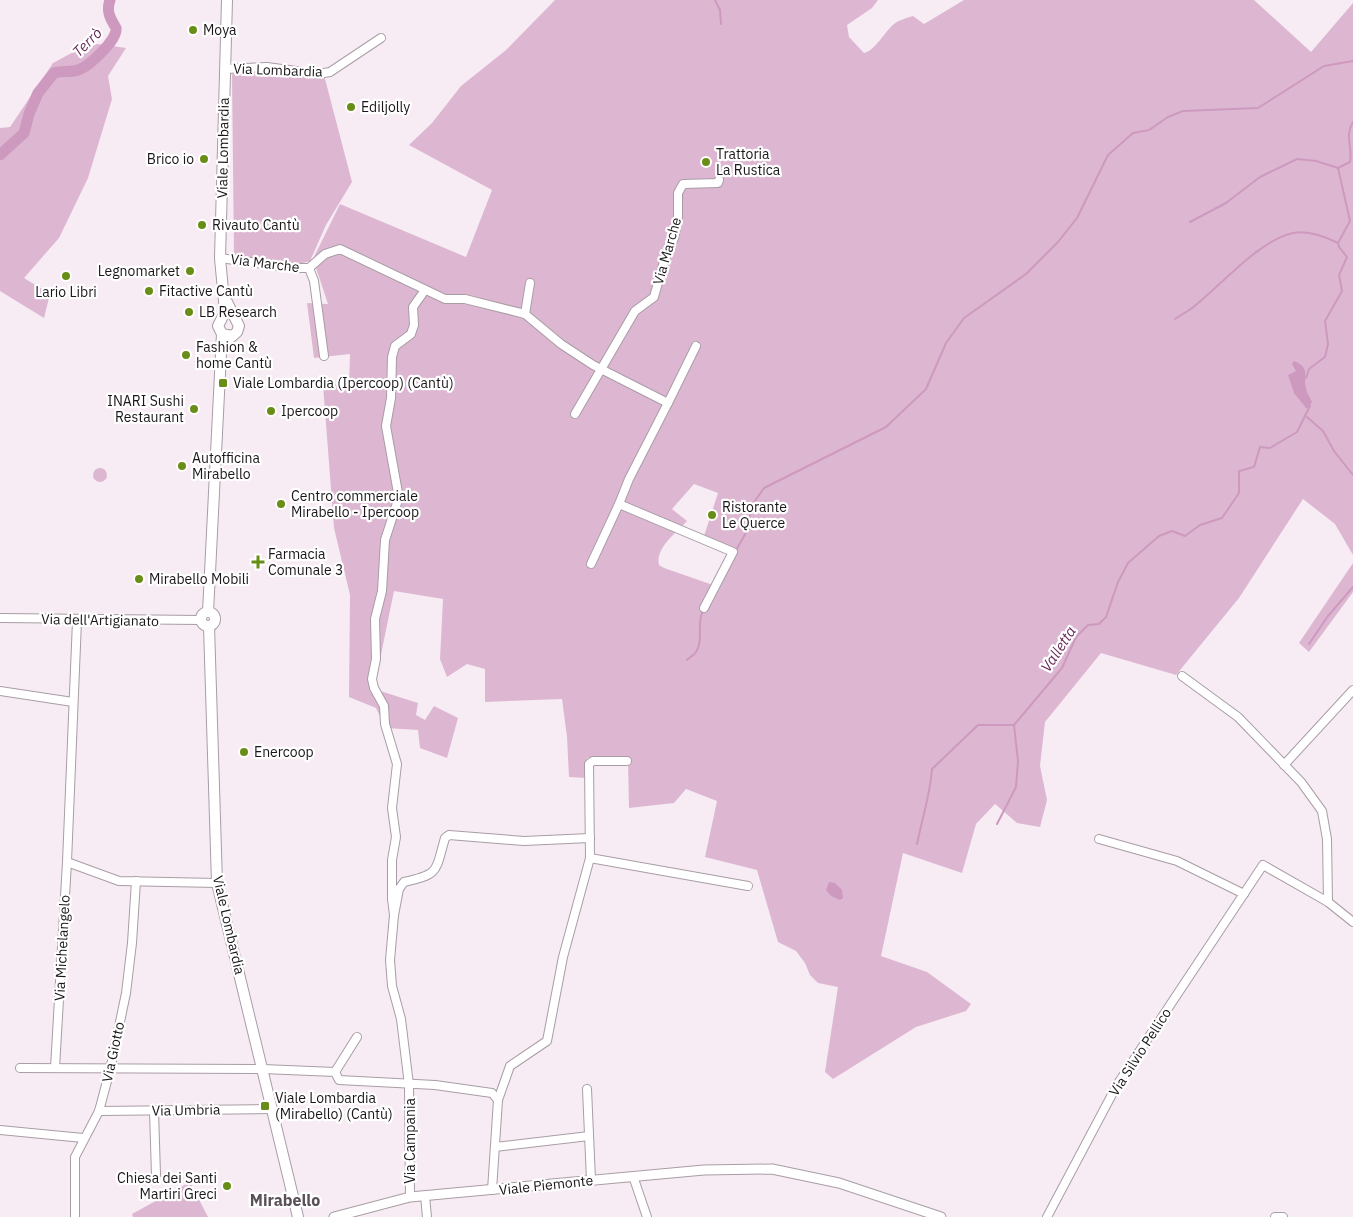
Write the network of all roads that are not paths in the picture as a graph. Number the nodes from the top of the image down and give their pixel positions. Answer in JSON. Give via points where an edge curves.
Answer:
{"nodes":[{"id":1,"x":227,"y":0,"type":"edge"},
{"id":2,"x":381,"y":38,"type":"dead end"},
{"id":3,"x":225,"y":69,"type":"junction"},
{"id":4,"x":719,"y":180,"type":"dead end"},
{"id":5,"x":220,"y":258,"type":"junction"},
{"id":6,"x":309,"y":268,"type":"junction"},
{"id":7,"x":530,"y":283,"type":"dead end"},
{"id":8,"x":425,"y":290,"type":"junction"},
{"id":9,"x":525,"y":314,"type":"junction"},
{"id":10,"x":228,"y":317,"type":"junction"},
{"id":11,"x":227,"y":335,"type":"junction"},
{"id":12,"x":696,"y":346,"type":"dead end"},
{"id":13,"x":324,"y":356,"type":"dead end"},
{"id":14,"x":601,"y":369,"type":"junction"},
{"id":15,"x":668,"y":403,"type":"junction"},
{"id":16,"x":575,"y":414,"type":"dead end"},
{"id":17,"x":619,"y":504,"type":"junction"},
{"id":18,"x":591,"y":564,"type":"dead end"},
{"id":19,"x":704,"y":608,"type":"dead end"},
{"id":20,"x":0,"y":618,"type":"edge"},
{"id":21,"x":77,"y":620,"type":"junction"},
{"id":22,"x":205,"y":623,"type":"junction"},
{"id":23,"x":1182,"y":676,"type":"dead end"},
{"id":24,"x":1353,"y":690,"type":"edge"},
{"id":25,"x":0,"y":691,"type":"edge"},
{"id":26,"x":73,"y":702,"type":"junction"},
{"id":27,"x":627,"y":761,"type":"dead end"},
{"id":28,"x":1284,"y":765,"type":"junction"},
{"id":29,"x":590,"y":838,"type":"junction"},
{"id":30,"x":1099,"y":839,"type":"dead end"},
{"id":31,"x":590,"y":858,"type":"junction"},
{"id":32,"x":67,"y":862,"type":"junction"},
{"id":33,"x":136,"y":882,"type":"junction"},
{"id":34,"x":217,"y":883,"type":"junction"},
{"id":35,"x":748,"y":886,"type":"dead end"},
{"id":36,"x":1244,"y":894,"type":"junction"},
{"id":37,"x":1328,"y":902,"type":"junction"},
{"id":38,"x":394,"y":915,"type":"junction"},
{"id":39,"x":1353,"y":922,"type":"edge"},
{"id":40,"x":357,"y":1037,"type":"dead end"},
{"id":41,"x":20,"y":1068,"type":"dead end"},
{"id":42,"x":55,"y":1068,"type":"junction"},
{"id":43,"x":263,"y":1069,"type":"junction"},
{"id":44,"x":110,"y":1070,"type":"junction"},
{"id":45,"x":334,"y":1072,"type":"junction"},
{"id":46,"x":409,"y":1085,"type":"junction"},
{"id":47,"x":588,"y":1088,"type":"dead end"},
{"id":48,"x":498,"y":1100,"type":"junction"},
{"id":49,"x":273,"y":1110,"type":"junction"},
{"id":50,"x":99,"y":1111,"type":"junction"},
{"id":51,"x":154,"y":1111,"type":"junction"},
{"id":52,"x":0,"y":1130,"type":"edge"},
{"id":53,"x":590,"y":1136,"type":"junction"},
{"id":54,"x":83,"y":1138,"type":"junction"},
{"id":55,"x":495,"y":1147,"type":"junction"},
{"id":56,"x":156,"y":1176,"type":"dead end"},
{"id":57,"x":633,"y":1176,"type":"junction"},
{"id":58,"x":591,"y":1180,"type":"junction"},
{"id":59,"x":492,"y":1190,"type":"junction"},
{"id":60,"x":425,"y":1196,"type":"junction"},
{"id":61,"x":410,"y":1197,"type":"junction"},
{"id":62,"x":75,"y":1217,"type":"edge"},
{"id":63,"x":298,"y":1217,"type":"edge"},
{"id":64,"x":334,"y":1217,"type":"edge"},
{"id":65,"x":427,"y":1217,"type":"edge"},
{"id":66,"x":646,"y":1217,"type":"edge"},
{"id":67,"x":941,"y":1217,"type":"edge"},
{"id":68,"x":1047,"y":1217,"type":"edge"},
{"id":69,"x":1275,"y":1217,"type":"edge"},
{"id":70,"x":1284,"y":1217,"type":"edge"}],
"edges":[{"from":1,"to":3,"type":"main road","name":"Viale Lombardia"},
{"from":2,"to":3,"type":"street","name":"Via Lombardia","via":[[330,72]]},
{"from":3,"to":5,"type":"main road","name":"Viale Lombardia"},
{"from":4,"to":14,"type":"street","name":"Via Marche","via":[[718,183],[683,184],[678,192],[674,238],[654,297],[636,311]]},
{"from":5,"to":6,"type":"street","name":"Via Marche"},
{"from":5,"to":10,"type":"main road","name":"Viale Lombardia"},
{"from":6,"to":8,"type":"street","name":"Via Marche","via":[[326,254],[340,249]]},
{"from":6,"to":13,"type":"street","name":"Via Marche","via":[[314,281]]},
{"from":7,"to":9,"type":"street"},
{"from":8,"to":9,"type":"street","name":"Via Marche","via":[[445,299],[465,299]]},
{"from":8,"to":38,"type":"street","via":[[413,307],[411,334],[395,346],[392,357],[391,398],[386,426],[398,494],[385,540],[382,591],[375,619],[376,659],[372,668],[374,688],[384,706],[385,724],[397,764],[392,808],[396,837],[392,860]]},
{"from":9,"to":14,"type":"street","name":"Via Marche","via":[[560,344]]},
{"from":10,"to":11,"type":"main road","via":[[218,326]]},
{"from":10,"to":11,"type":"main road","via":[[237,320],[239,326],[238,332]]},
{"from":11,"to":22,"type":"main road","name":"Viale Lombardia","via":[[221,353],[208,612],[215,620]]},
{"from":12,"to":15,"type":"street"},
{"from":14,"to":15,"type":"street","name":"Via Marche"},
{"from":14,"to":16,"type":"street","name":"Via Marche"},
{"from":15,"to":17,"type":"street"},
{"from":17,"to":18,"type":"street"},
{"from":17,"to":19,"type":"street","via":[[733,552]]},
{"from":20,"to":21,"type":"street","name":"Via dell'Artigianato"},
{"from":21,"to":22,"type":"street","name":"Via dell'Artigianato"},
{"from":21,"to":26,"type":"street","name":"Via Michelangelo"},
{"from":22,"to":34,"type":"main road","name":"Viale Lombardia"},
{"from":23,"to":28,"type":"street","via":[[1238,717]]},
{"from":24,"to":28,"type":"street"},
{"from":25,"to":26,"type":"street"},
{"from":26,"to":32,"type":"street","name":"Via Michelangelo"},
{"from":27,"to":29,"type":"street","via":[[593,761],[589,764]]},
{"from":28,"to":37,"type":"street","via":[[1322,811],[1327,839]]},
{"from":29,"to":31,"type":"street"},
{"from":29,"to":38,"type":"street","via":[[524,841],[449,835],[445,838],[435,872],[404,882],[399,889]]},
{"from":30,"to":36,"type":"street","via":[[1177,861]]},
{"from":31,"to":35,"type":"street"},
{"from":31,"to":48,"type":"street","via":[[563,957],[547,1041],[510,1066]]},
{"from":32,"to":33,"type":"street","via":[[119,881]]},
{"from":32,"to":42,"type":"street","name":"Via Michelangelo"},
{"from":33,"to":34,"type":"street"},
{"from":33,"to":44,"type":"street","name":"Via Giotto","via":[[126,993]]},
{"from":34,"to":43,"type":"main road","name":"Viale Lombardia"},
{"from":36,"to":37,"type":"street","name":"Via Silvio Pellico","via":[[1263,865]]},
{"from":36,"to":68,"type":"street","name":"Via Silvio Pellico","via":[[1117,1085]]},
{"from":37,"to":39,"type":"street"},
{"from":38,"to":46,"type":"street","name":"Via Campania","via":[[390,960],[392,986],[401,1019]]},
{"from":40,"to":45,"type":"street"},
{"from":41,"to":42,"type":"street"},
{"from":42,"to":44,"type":"street"},
{"from":43,"to":44,"type":"street"},
{"from":43,"to":45,"type":"street"},
{"from":43,"to":49,"type":"main road","name":"Viale Lombardia"},
{"from":44,"to":50,"type":"street","name":"Via Giotto"},
{"from":45,"to":46,"type":"street","via":[[339,1080]]},
{"from":46,"to":48,"type":"street","via":[[486,1092]]},
{"from":46,"to":61,"type":"street","name":"Via Campania"},
{"from":47,"to":53,"type":"street"},
{"from":48,"to":55,"type":"street"},
{"from":49,"to":51,"type":"street","name":"Via Umbria"},
{"from":49,"to":63,"type":"main road","name":"Viale Lombardia"},
{"from":50,"to":51,"type":"street","name":"Via Umbria"},
{"from":50,"to":54,"type":"street","name":"Via Giotto"},
{"from":51,"to":56,"type":"street"},
{"from":52,"to":54,"type":"street"},
{"from":53,"to":55,"type":"street"},
{"from":53,"to":58,"type":"street"},
{"from":54,"to":62,"type":"street","name":"Via Giotto","via":[[75,1157]]},
{"from":55,"to":59,"type":"street"},
{"from":57,"to":58,"type":"street","name":"Viale Piemonte"},
{"from":57,"to":66,"type":"street"},
{"from":57,"to":67,"type":"street","name":"Viale Piemonte","via":[[772,1169],[839,1182]]},
{"from":58,"to":59,"type":"street","name":"Viale Piemonte"},
{"from":59,"to":60,"type":"street","name":"Viale Piemonte"},
{"from":60,"to":61,"type":"street","name":"Viale Piemonte"},
{"from":60,"to":65,"type":"street"},
{"from":61,"to":64,"type":"street","name":"Viale Piemonte"},
{"from":69,"to":70,"type":"street"}]}
